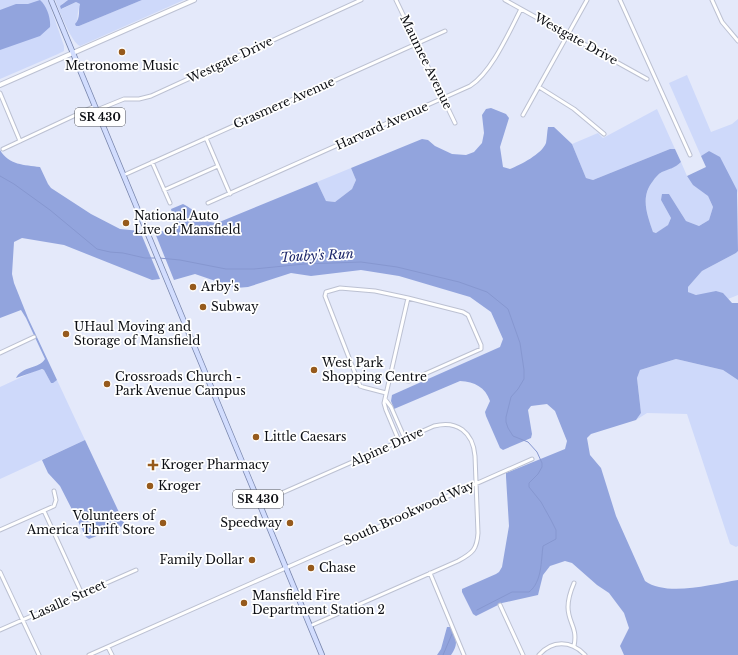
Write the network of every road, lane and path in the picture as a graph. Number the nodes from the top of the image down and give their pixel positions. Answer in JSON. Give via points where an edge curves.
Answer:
{"nodes":[{"id":1,"x":51,"y":0,"type":"edge"},
{"id":2,"x":194,"y":0,"type":"edge"},
{"id":3,"x":362,"y":0,"type":"edge"},
{"id":4,"x":396,"y":0,"type":"edge"},
{"id":5,"x":505,"y":0,"type":"edge"},
{"id":6,"x":587,"y":0,"type":"edge"},
{"id":7,"x":620,"y":0,"type":"edge"},
{"id":8,"x":712,"y":0,"type":"edge"},
{"id":9,"x":521,"y":9,"type":"junction"},
{"id":10,"x":445,"y":30,"type":"dead end"},
{"id":11,"x":568,"y":35,"type":"junction"},
{"id":12,"x":738,"y":41,"type":"edge"},
{"id":13,"x":417,"y":44,"type":"junction"},
{"id":14,"x":73,"y":53,"type":"junction"},
{"id":15,"x":647,"y":79,"type":"dead end"},
{"id":16,"x":0,"y":85,"type":"edge"},
{"id":17,"x":539,"y":87,"type":"junction"},
{"id":18,"x":0,"y":93,"type":"edge"},
{"id":19,"x":443,"y":99,"type":"junction"},
{"id":20,"x":96,"y":108,"type":"junction"},
{"id":21,"x":523,"y":115,"type":"dead end"},
{"id":22,"x":455,"y":124,"type":"dead end"},
{"id":23,"x":604,"y":134,"type":"dead end"},
{"id":24,"x":206,"y":138,"type":"junction"},
{"id":25,"x":20,"y":141,"type":"junction"},
{"id":26,"x":3,"y":149,"type":"dead end"},
{"id":27,"x":690,"y":155,"type":"dead end"},
{"id":28,"x":152,"y":162,"type":"junction"},
{"id":29,"x":218,"y":166,"type":"junction"},
{"id":30,"x":124,"y":175,"type":"junction"},
{"id":31,"x":164,"y":190,"type":"junction"},
{"id":32,"x":230,"y":194,"type":"junction"},
{"id":33,"x":170,"y":203,"type":"dead end"},
{"id":34,"x":208,"y":203,"type":"dead end"},
{"id":35,"x":408,"y":298,"type":"junction"},
{"id":36,"x":34,"y":337,"type":"dead end"},
{"id":37,"x":0,"y":353,"type":"edge"},
{"id":38,"x":389,"y":378,"type":"junction"},
{"id":39,"x":386,"y":393,"type":"junction"},
{"id":40,"x":385,"y":399,"type":"junction"},
{"id":41,"x":405,"y":438,"type":"junction"},
{"id":42,"x":399,"y":441,"type":"junction"},
{"id":43,"x":532,"y":459,"type":"dead end"},
{"id":44,"x":476,"y":484,"type":"junction"},
{"id":45,"x":54,"y":491,"type":"dead end"},
{"id":46,"x":260,"y":503,"type":"junction"},
{"id":47,"x":44,"y":512,"type":"junction"},
{"id":48,"x":0,"y":530,"type":"edge"},
{"id":49,"x":286,"y":567,"type":"junction"},
{"id":50,"x":136,"y":570,"type":"dead end"},
{"id":51,"x":0,"y":572,"type":"edge"},
{"id":52,"x":430,"y":573,"type":"junction"},
{"id":53,"x":574,"y":583,"type":"dead end"},
{"id":54,"x":82,"y":594,"type":"junction"},
{"id":55,"x":500,"y":605,"type":"dead end"},
{"id":56,"x":23,"y":620,"type":"junction"},
{"id":57,"x":310,"y":626,"type":"junction"},
{"id":58,"x":0,"y":630,"type":"edge"},
{"id":59,"x":574,"y":646,"type":"junction"},
{"id":60,"x":108,"y":647,"type":"junction"},
{"id":61,"x":39,"y":655,"type":"edge"},
{"id":62,"x":89,"y":655,"type":"edge"},
{"id":63,"x":112,"y":655,"type":"edge"},
{"id":64,"x":322,"y":655,"type":"edge"},
{"id":65,"x":464,"y":655,"type":"edge"},
{"id":66,"x":523,"y":655,"type":"edge"},
{"id":67,"x":539,"y":655,"type":"edge"},
{"id":68,"x":584,"y":655,"type":"edge"}],
"edges":[{"from":1,"to":14,"type":"main road","number":"SR 430"},
{"from":2,"to":14,"type":"main road"},
{"from":3,"to":20,"type":"street","name":"Westgate Drive","via":[[151,96],[124,99]]},
{"from":4,"to":13,"type":"street","name":"Maumee Avenue"},
{"from":5,"to":9,"type":"street","name":"Westgate Drive"},
{"from":6,"to":11,"type":"street"},
{"from":7,"to":27,"type":"street"},
{"from":8,"to":12,"type":"street","via":[[722,22]]},
{"from":9,"to":11,"type":"street","name":"Westgate Drive"},
{"from":9,"to":19,"type":"street","name":"Harvard Avenue","via":[[482,76],[470,86]]},
{"from":10,"to":13,"type":"street","name":"Grasmere Avenue"},
{"from":11,"to":15,"type":"street","name":"Westgate Drive"},
{"from":11,"to":17,"type":"street"},
{"from":13,"to":19,"type":"street","name":"Maumee Avenue"},
{"from":13,"to":24,"type":"street","name":"Grasmere Avenue"},
{"from":14,"to":16,"type":"main road"},
{"from":14,"to":20,"type":"main road","number":"SR 430"},
{"from":17,"to":21,"type":"street"},
{"from":17,"to":23,"type":"street"},
{"from":18,"to":25,"type":"street"},
{"from":19,"to":22,"type":"street","name":"Maumee Avenue"},
{"from":19,"to":32,"type":"street","name":"Harvard Avenue"},
{"from":20,"to":25,"type":"street","name":"Westgate Drive"},
{"from":20,"to":30,"type":"main road","number":"SR 430"},
{"from":24,"to":28,"type":"street","name":"Grasmere Avenue"},
{"from":24,"to":29,"type":"street"},
{"from":25,"to":26,"type":"street","name":"Westgate Drive"},
{"from":28,"to":30,"type":"street","name":"Grasmere Avenue"},
{"from":28,"to":31,"type":"street"},
{"from":29,"to":31,"type":"street"},
{"from":29,"to":32,"type":"street"},
{"from":30,"to":46,"type":"main road","number":"SR 430"},
{"from":31,"to":33,"type":"street"},
{"from":32,"to":34,"type":"street","name":"Harvard Avenue"},
{"from":35,"to":38,"type":"street"},
{"from":35,"to":38,"type":"street","via":[[466,313],[482,348],[409,381]]},
{"from":35,"to":39,"type":"street","via":[[340,288],[325,294],[360,386]]},
{"from":36,"to":37,"type":"street"},
{"from":38,"to":39,"type":"street"},
{"from":39,"to":40,"type":"street"},
{"from":40,"to":41,"type":"street"},
{"from":40,"to":42,"type":"street","via":[[386,410]]},
{"from":41,"to":42,"type":"street","name":"Alpine Drive"},
{"from":41,"to":44,"type":"street","name":"Alpine Drive","via":[[438,425],[460,428],[469,437],[475,450]]},
{"from":42,"to":46,"type":"street","name":"Alpine Drive"},
{"from":43,"to":44,"type":"street","name":"South Brookwood Way"},
{"from":44,"to":49,"type":"street","name":"South Brookwood Way"},
{"from":44,"to":52,"type":"street","name":"Alpine Drive","via":[[478,532],[475,548],[466,557]]},
{"from":45,"to":47,"type":"street","via":[[56,502]]},
{"from":46,"to":49,"type":"main road","number":"SR 430"},
{"from":47,"to":48,"type":"street"},
{"from":47,"to":54,"type":"street"},
{"from":49,"to":57,"type":"main road","number":"SR 430"},
{"from":49,"to":60,"type":"street","name":"South Brookwood Way"},
{"from":50,"to":54,"type":"street","name":"Lasalle Street"},
{"from":51,"to":56,"type":"street"},
{"from":52,"to":57,"type":"street","name":"Alpine Drive"},
{"from":52,"to":65,"type":"street"},
{"from":53,"to":59,"type":"street","via":[[568,606],[576,635]]},
{"from":54,"to":56,"type":"street","name":"Lasalle Street"},
{"from":55,"to":66,"type":"street"},
{"from":56,"to":58,"type":"street","name":"Lasalle Street"},
{"from":56,"to":61,"type":"street"},
{"from":57,"to":64,"type":"main road","number":"SR 430"},
{"from":59,"to":67,"type":"street","via":[[562,643],[549,646]]},
{"from":59,"to":68,"type":"street"},
{"from":60,"to":62,"type":"street","name":"South Brookwood Way"},
{"from":60,"to":63,"type":"street"}]}
